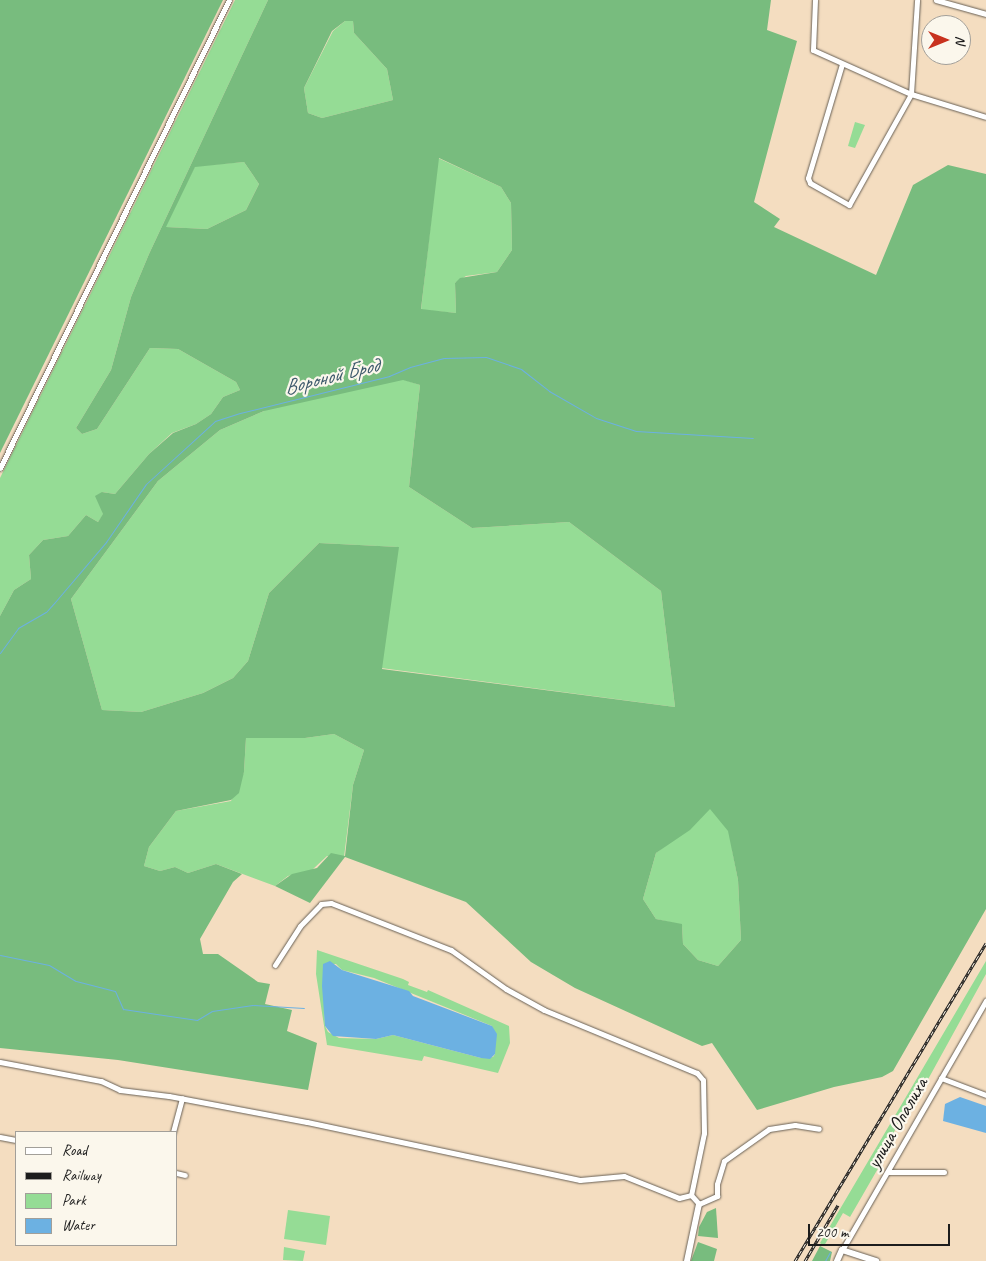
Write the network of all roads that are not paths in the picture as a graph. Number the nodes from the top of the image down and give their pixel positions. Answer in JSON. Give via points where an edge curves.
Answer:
{"nodes":[{"id":1,"x":229,"y":0,"type":"edge"},
{"id":2,"x":816,"y":0,"type":"edge"},
{"id":3,"x":917,"y":0,"type":"edge"},
{"id":4,"x":936,"y":0,"type":"edge"},
{"id":5,"x":986,"y":14,"type":"edge"},
{"id":6,"x":842,"y":64,"type":"junction"},
{"id":7,"x":911,"y":94,"type":"junction"},
{"id":8,"x":986,"y":117,"type":"edge"},
{"id":9,"x":0,"y":468,"type":"edge"},
{"id":10,"x":275,"y":965,"type":"dead end"},
{"id":11,"x":986,"y":1001,"type":"edge"},
{"id":12,"x":0,"y":1062,"type":"edge"},
{"id":13,"x":941,"y":1078,"type":"junction"},
{"id":14,"x":986,"y":1095,"type":"edge"},
{"id":15,"x":182,"y":1098,"type":"junction"},
{"id":16,"x":819,"y":1129,"type":"dead end"},
{"id":17,"x":173,"y":1131,"type":"edge"},
{"id":18,"x":0,"y":1137,"type":"edge"},
{"id":19,"x":15,"y":1140,"type":"edge"},
{"id":20,"x":888,"y":1172,"type":"junction"},
{"id":21,"x":944,"y":1172,"type":"dead end"},
{"id":22,"x":178,"y":1173,"type":"edge"},
{"id":23,"x":185,"y":1175,"type":"dead end"},
{"id":24,"x":691,"y":1195,"type":"junction"},
{"id":25,"x":698,"y":1201,"type":"junction"},
{"id":26,"x":842,"y":1250,"type":"junction"},
{"id":27,"x":687,"y":1261,"type":"edge"},
{"id":28,"x":837,"y":1261,"type":"edge"},
{"id":29,"x":876,"y":1261,"type":"edge"}],
"edges":[{"from":1,"to":9,"type":"street"},
{"from":2,"to":6,"type":"street","via":[[813,50]]},
{"from":3,"to":7,"type":"street"},
{"from":4,"to":5,"type":"street"},
{"from":6,"to":7,"type":"street"},
{"from":6,"to":7,"type":"street","via":[[808,178],[810,183],[847,205],[853,204]]},
{"from":7,"to":8,"type":"street"},
{"from":10,"to":24,"type":"street","via":[[300,926],[321,904],[331,903],[452,950],[506,989],[544,1010],[697,1073],[703,1080],[704,1133]]},
{"from":11,"to":13,"type":"street","name":"улица Опалиха"},
{"from":12,"to":15,"type":"street","via":[[102,1081],[120,1090]]},
{"from":13,"to":14,"type":"street"},
{"from":13,"to":20,"type":"street","name":"улица Опалиха"},
{"from":15,"to":17,"type":"street"},
{"from":15,"to":24,"type":"street","via":[[580,1180],[624,1176],[679,1198]]},
{"from":16,"to":25,"type":"street","via":[[795,1125],[762,1132],[724,1161],[717,1196]]},
{"from":18,"to":19,"type":"street"},
{"from":20,"to":21,"type":"street"},
{"from":20,"to":26,"type":"street","name":"улица Опалиха"},
{"from":22,"to":23,"type":"street"},
{"from":24,"to":25,"type":"street"},
{"from":25,"to":27,"type":"street"},
{"from":26,"to":28,"type":"street","name":"улица Опалиха"},
{"from":26,"to":29,"type":"street"}]}
